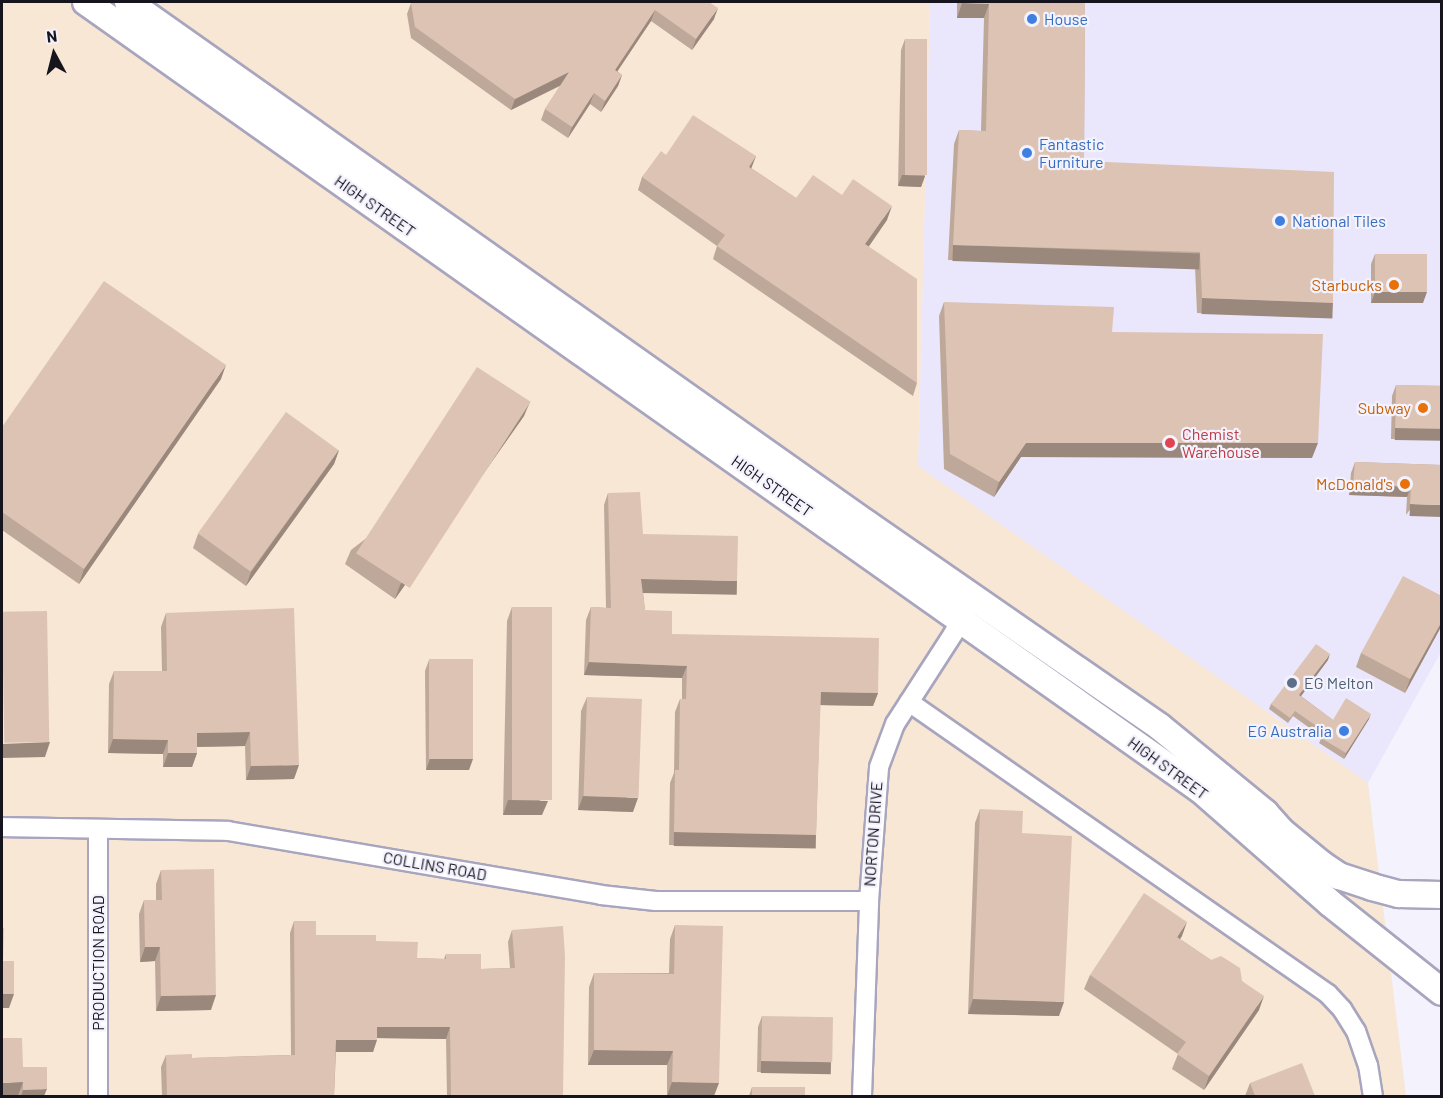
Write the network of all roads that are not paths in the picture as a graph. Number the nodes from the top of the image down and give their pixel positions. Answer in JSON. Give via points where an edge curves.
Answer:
{"nodes":[{"id":1,"x":86,"y":2,"type":"edge"},
{"id":2,"x":128,"y":2,"type":"edge"},
{"id":3,"x":967,"y":608,"type":"junction"},
{"id":4,"x":909,"y":702,"type":"junction"},
{"id":5,"x":2,"y":827,"type":"edge"},
{"id":6,"x":98,"y":830,"type":"junction"},
{"id":7,"x":1442,"y":895,"type":"edge"},
{"id":8,"x":868,"y":901,"type":"junction"},
{"id":9,"x":1442,"y":992,"type":"edge"},
{"id":10,"x":98,"y":1096,"type":"edge"},
{"id":11,"x":862,"y":1096,"type":"edge"},
{"id":12,"x":1372,"y":1096,"type":"edge"}],
"edges":[{"from":1,"to":3,"type":"main road","name":"HIGH STREET"},
{"from":2,"to":3,"type":"main road","name":"HIGH STREET"},
{"from":3,"to":4,"type":"street","name":"NORTON DRIVE"},
{"from":3,"to":7,"type":"main road","name":"HIGH STREET","via":[[1160,727],[1330,870],[1399,894]]},
{"from":3,"to":9,"type":"main road","name":"HIGH STREET","via":[[1201,790],[1330,903]]},
{"from":4,"to":8,"type":"street","name":"NORTON DRIVE","via":[[895,723],[879,768]]},
{"from":4,"to":12,"type":"street","via":[[1328,994],[1356,1031],[1368,1065]]},
{"from":5,"to":6,"type":"street","name":"COLLINS ROAD"},
{"from":6,"to":8,"type":"street","name":"COLLINS ROAD","via":[[228,831],[656,901]]},
{"from":6,"to":10,"type":"street","name":"PRODUCTION ROAD"},
{"from":8,"to":11,"type":"street","name":"NORTON DRIVE"}]}
